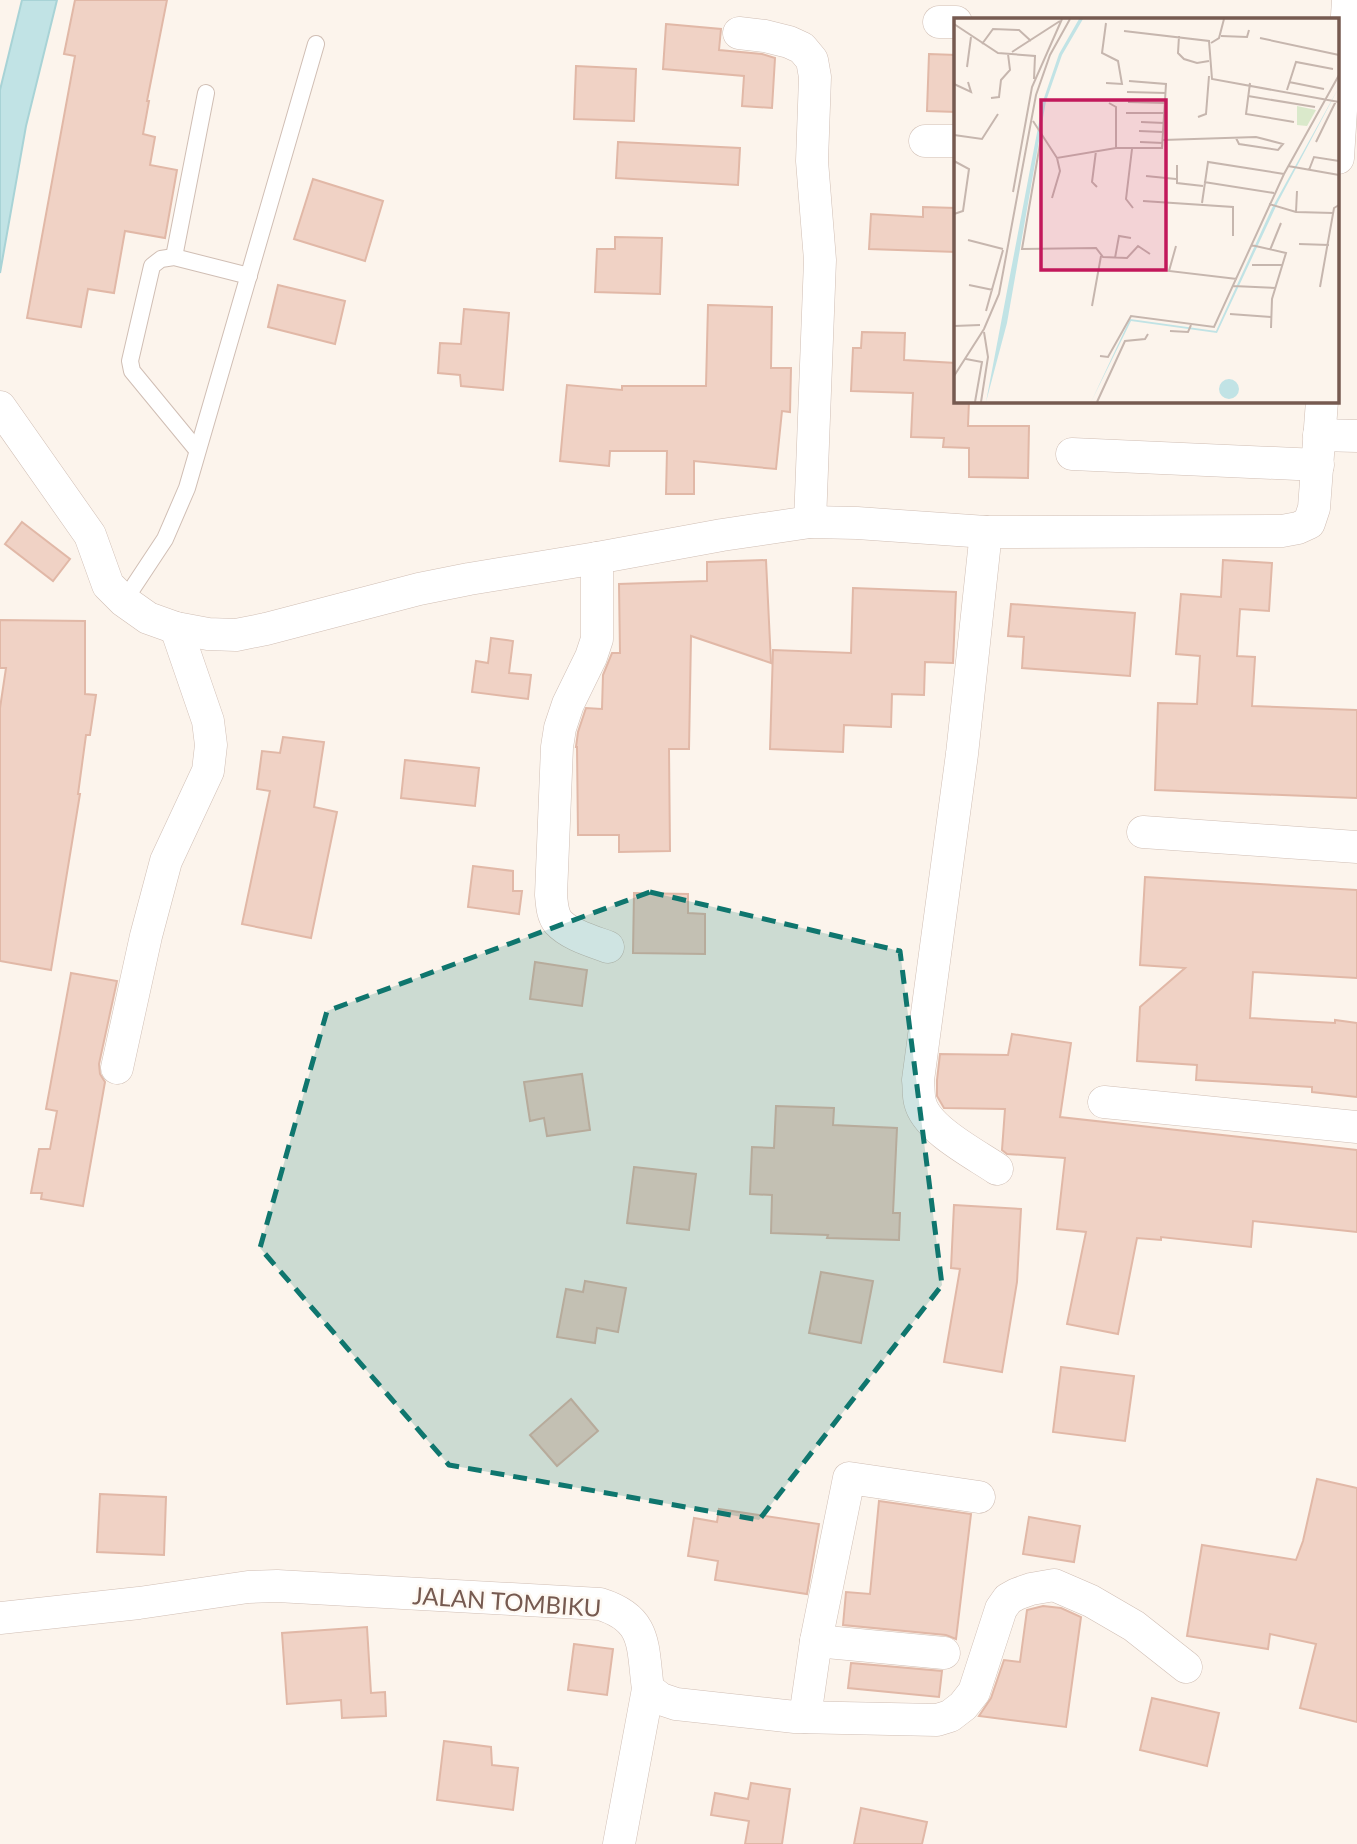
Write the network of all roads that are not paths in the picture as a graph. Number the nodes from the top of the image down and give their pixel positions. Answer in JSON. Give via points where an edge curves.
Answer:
{"nodes":[{"id":1,"x":1348,"y":0,"type":"edge"},
{"id":2,"x":739,"y":33,"type":"dead end"},
{"id":3,"x":1342,"y":38,"type":"edge"},
{"id":4,"x":316,"y":44,"type":"dead end"},
{"id":5,"x":206,"y":93,"type":"dead end"},
{"id":6,"x":1340,"y":93,"type":"edge"},
{"id":7,"x":925,"y":141,"type":"dead end"},
{"id":8,"x":954,"y":141,"type":"edge"},
{"id":9,"x":174,"y":257,"type":"junction"},
{"id":10,"x":249,"y":276,"type":"junction"},
{"id":11,"x":1322,"y":402,"type":"edge"},
{"id":12,"x":3,"y":412,"type":"edge"},
{"id":13,"x":1357,"y":436,"type":"edge"},
{"id":14,"x":0,"y":449,"type":"edge"},
{"id":15,"x":197,"y":450,"type":"junction"},
{"id":16,"x":1318,"y":450,"type":"junction"},
{"id":17,"x":1072,"y":454,"type":"dead end"},
{"id":18,"x":810,"y":522,"type":"junction"},
{"id":19,"x":986,"y":532,"type":"junction"},
{"id":20,"x":597,"y":558,"type":"junction"},
{"id":21,"x":124,"y":601,"type":"junction"},
{"id":22,"x":176,"y":628,"type":"junction"},
{"id":23,"x":1143,"y":832,"type":"dead end"},
{"id":24,"x":1357,"y":847,"type":"edge"},
{"id":25,"x":608,"y":947,"type":"dead end"},
{"id":26,"x":117,"y":1068,"type":"dead end"},
{"id":27,"x":1104,"y":1102,"type":"dead end"},
{"id":28,"x":1357,"y":1128,"type":"edge"},
{"id":29,"x":997,"y":1169,"type":"dead end"},
{"id":30,"x":979,"y":1497,"type":"dead end"},
{"id":31,"x":0,"y":1618,"type":"edge"},
{"id":32,"x":816,"y":1641,"type":"junction"},
{"id":33,"x":944,"y":1653,"type":"dead end"},
{"id":34,"x":1185,"y":1667,"type":"dead end"},
{"id":35,"x":648,"y":1689,"type":"junction"},
{"id":36,"x":805,"y":1717,"type":"junction"},
{"id":37,"x":619,"y":1844,"type":"edge"}],
"edges":[{"from":1,"to":3,"type":"street"},
{"from":2,"to":18,"type":"street","via":[[802,48],[812,60],[815,77],[812,161],[820,260]]},
{"from":3,"to":6,"type":"street"},
{"from":4,"to":10,"type":"lane"},
{"from":5,"to":9,"type":"lane"},
{"from":7,"to":8,"type":"street"},
{"from":9,"to":10,"type":"lane"},
{"from":9,"to":15,"type":"lane","via":[[152,266],[130,360],[132,371]]},
{"from":10,"to":15,"type":"lane"},
{"from":11,"to":16,"type":"street"},
{"from":12,"to":14,"type":"street"},
{"from":12,"to":21,"type":"street","via":[[90,535],[108,585]]},
{"from":13,"to":16,"type":"street"},
{"from":15,"to":21,"type":"lane","via":[[165,540]]},
{"from":16,"to":17,"type":"street"},
{"from":16,"to":19,"type":"street","via":[[1314,508],[1309,523],[1298,528]]},
{"from":18,"to":19,"type":"street"},
{"from":18,"to":20,"type":"street"},
{"from":19,"to":29,"type":"street","via":[[962,754],[918,1080],[920,1103],[928,1118]]},
{"from":20,"to":22,"type":"street","via":[[419,589],[236,635]]},
{"from":20,"to":25,"type":"street","via":[[597,639],[568,705],[557,747],[551,895],[557,921]]},
{"from":21,"to":22,"type":"street","via":[[148,618]]},
{"from":22,"to":26,"type":"street","via":[[208,721],[208,771],[166,861]]},
{"from":23,"to":24,"type":"street"},
{"from":27,"to":28,"type":"street"},
{"from":30,"to":32,"type":"street","via":[[849,1478]]},
{"from":31,"to":35,"type":"street","name":"JALAN TOMBIKU","via":[[277,1586],[600,1604],[616,1609],[635,1625]]},
{"from":32,"to":33,"type":"street"},
{"from":32,"to":36,"type":"street"},
{"from":34,"to":36,"type":"street","via":[[1125,1620],[1054,1585],[1008,1599],[974,1692],[950,1716],[937,1720]]},
{"from":35,"to":36,"type":"street","via":[[676,1704]]},
{"from":35,"to":37,"type":"street","name":"JALAN TOMBIKU"}]}
